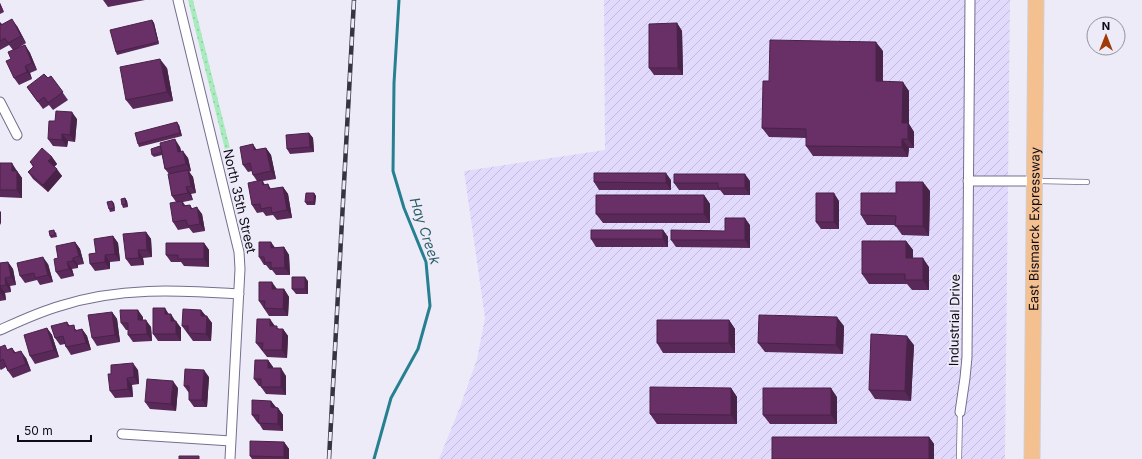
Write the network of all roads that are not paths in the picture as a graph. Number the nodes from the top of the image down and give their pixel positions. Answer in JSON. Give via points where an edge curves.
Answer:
{"nodes":[{"id":1,"x":178,"y":0,"type":"edge"},
{"id":2,"x":970,"y":0,"type":"edge"},
{"id":3,"x":1036,"y":0,"type":"edge"},
{"id":4,"x":0,"y":102,"type":"edge"},
{"id":5,"x":17,"y":135,"type":"dead end"},
{"id":6,"x":968,"y":181,"type":"junction"},
{"id":7,"x":1035,"y":181,"type":"junction"},
{"id":8,"x":1087,"y":182,"type":"dead end"},
{"id":9,"x":239,"y":294,"type":"junction"},
{"id":10,"x":0,"y":330,"type":"edge"},
{"id":11,"x":960,"y":412,"type":"joint"},
{"id":12,"x":122,"y":434,"type":"dead end"},
{"id":13,"x":231,"y":441,"type":"junction"},
{"id":14,"x":230,"y":459,"type":"edge"},
{"id":15,"x":959,"y":459,"type":"edge"},
{"id":16,"x":1032,"y":459,"type":"edge"}],
"edges":[{"from":1,"to":9,"type":"street","name":"North 35th Street","via":[[236,236],[240,261]]},
{"from":2,"to":6,"type":"street","name":"Industrial Drive"},
{"from":3,"to":7,"type":"main road","name":"East Bismarck Expressway"},
{"from":4,"to":5,"type":"street"},
{"from":6,"to":7,"type":"street"},
{"from":6,"to":11,"type":"street","name":"Industrial Drive","via":[[967,357]]},
{"from":7,"to":8,"type":"lane"},
{"from":7,"to":16,"type":"main road","name":"East Bismarck Expressway"},
{"from":9,"to":10,"type":"street","via":[[162,290],[116,294],[60,306]]},
{"from":9,"to":13,"type":"street","name":"North 35th Street"},
{"from":11,"to":15,"type":"lane","name":"Industrial Drive"},
{"from":12,"to":13,"type":"street"},
{"from":13,"to":14,"type":"street","name":"North 35th Street"}]}
